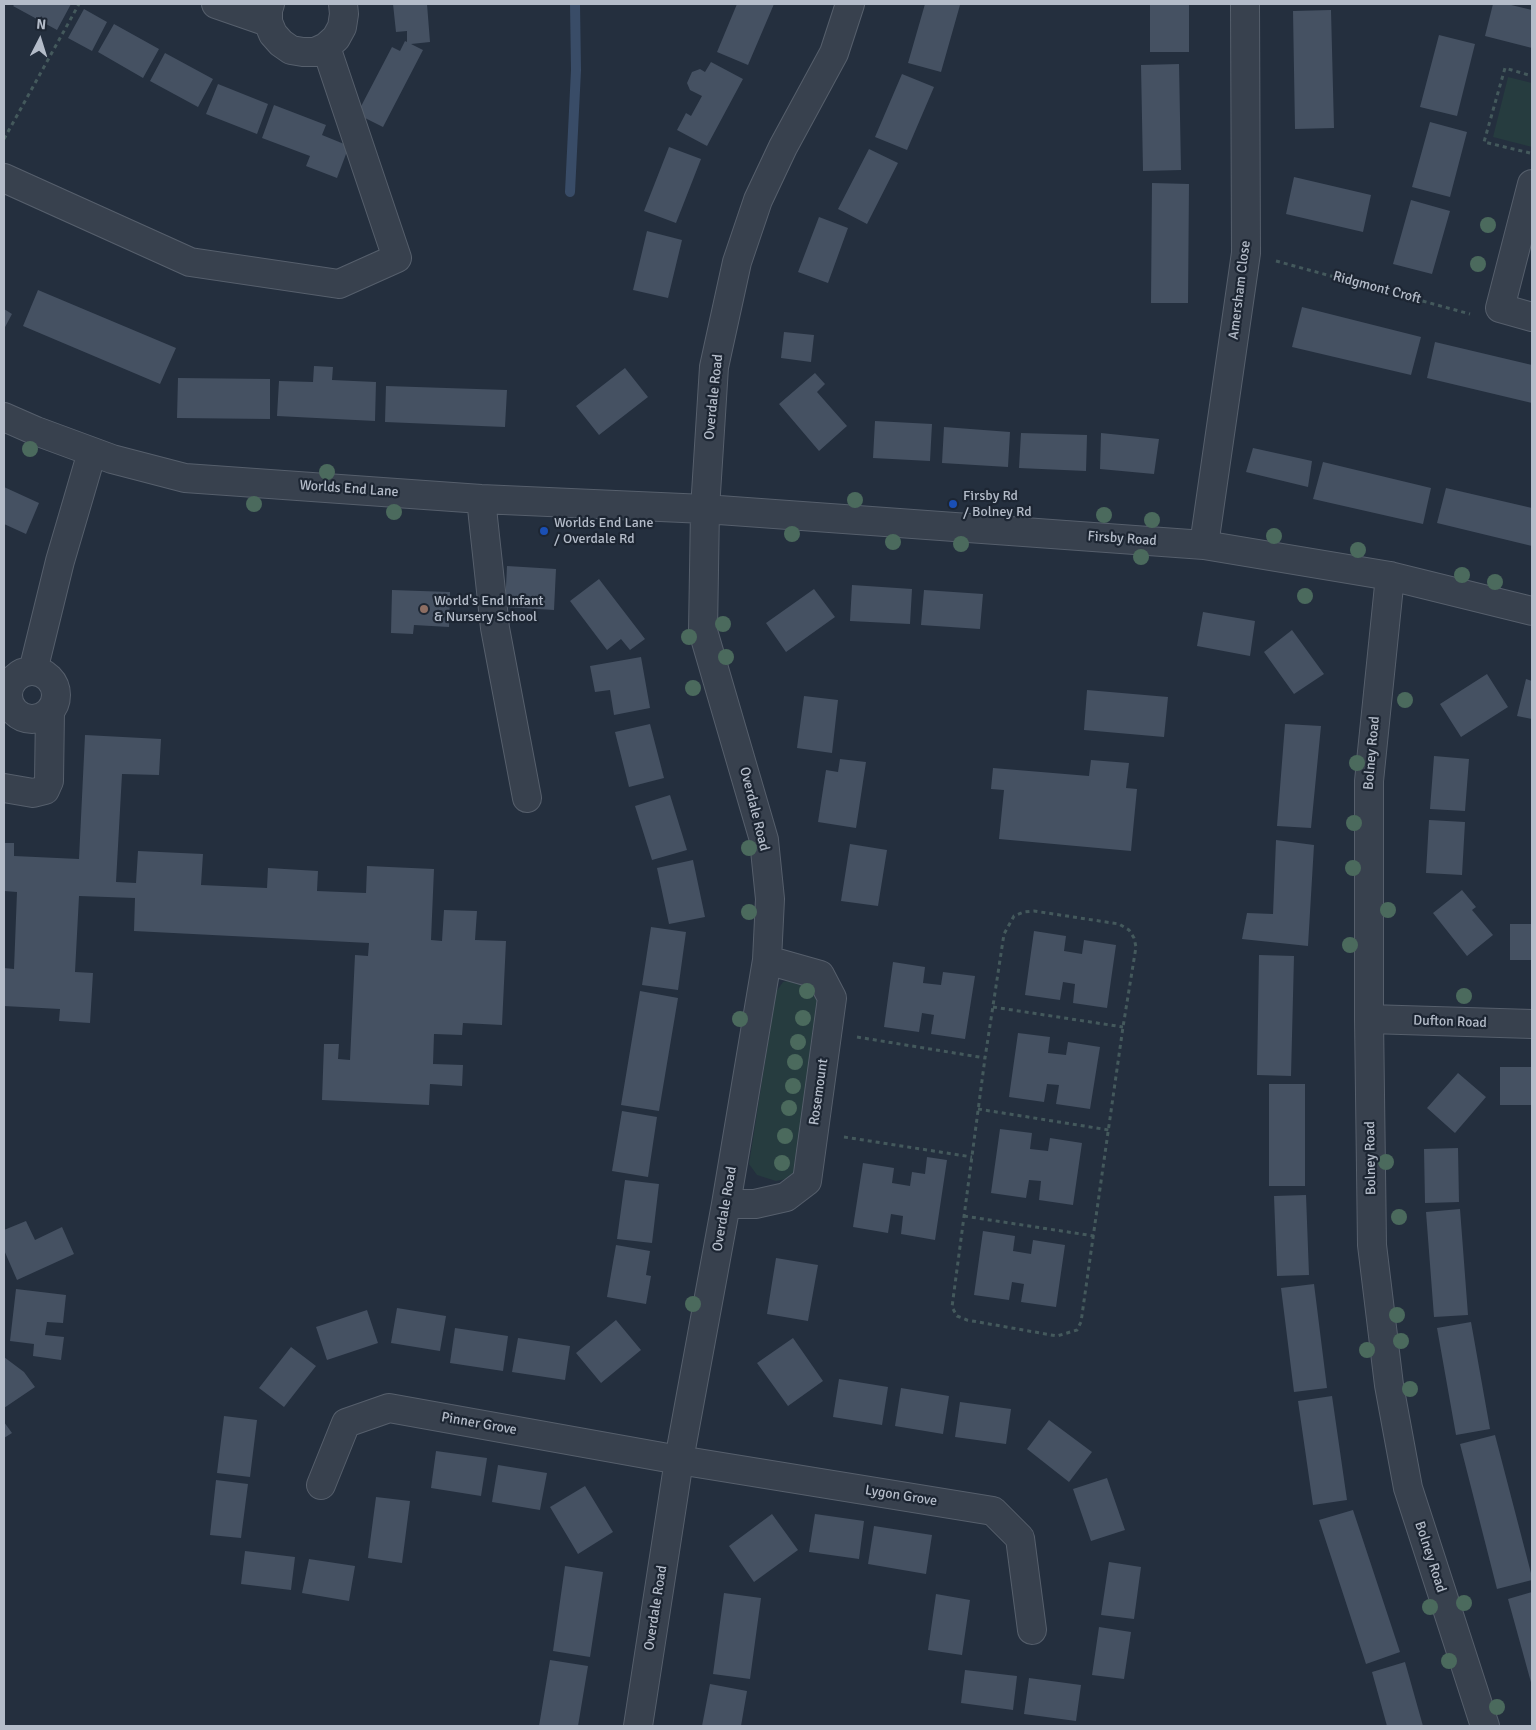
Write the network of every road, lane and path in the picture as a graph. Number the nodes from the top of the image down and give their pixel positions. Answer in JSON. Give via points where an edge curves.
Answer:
{"nodes":[{"id":1,"x":79,"y":4,"type":"edge"},
{"id":2,"x":216,"y":4,"type":"edge"},
{"id":3,"x":342,"y":4,"type":"edge"},
{"id":4,"x":850,"y":4,"type":"edge"},
{"id":5,"x":1244,"y":4,"type":"edge"},
{"id":6,"x":269,"y":13,"type":"edge"},
{"id":7,"x":326,"y":47,"type":"junction"},
{"id":8,"x":1532,"y":76,"type":"edge"},
{"id":9,"x":4,"y":139,"type":"edge"},
{"id":10,"x":1532,"y":154,"type":"edge"},
{"id":11,"x":4,"y":178,"type":"edge"},
{"id":12,"x":1532,"y":184,"type":"edge"},
{"id":13,"x":1246,"y":252,"type":"junction"},
{"id":14,"x":1500,"y":308,"type":"junction"},
{"id":15,"x":1532,"y":317,"type":"edge"},
{"id":16,"x":4,"y":417,"type":"edge"},
{"id":17,"x":92,"y":452,"type":"junction"},
{"id":18,"x":481,"y":499,"type":"junction"},
{"id":19,"x":705,"y":509,"type":"junction"},
{"id":20,"x":1204,"y":545,"type":"junction"},
{"id":21,"x":1390,"y":576,"type":"junction"},
{"id":22,"x":1532,"y":611,"type":"edge"},
{"id":23,"x":33,"y":670,"type":"junction"},
{"id":24,"x":50,"y":711,"type":"junction"},
{"id":25,"x":6,"y":713,"type":"edge"},
{"id":26,"x":4,"y":788,"type":"edge"},
{"id":27,"x":527,"y":798,"type":"dead end"},
{"id":28,"x":767,"y":960,"type":"junction"},
{"id":29,"x":993,"y":1007,"type":"junction"},
{"id":30,"x":1368,"y":1019,"type":"junction"},
{"id":31,"x":1532,"y":1024,"type":"edge"},
{"id":32,"x":1123,"y":1027,"type":"junction"},
{"id":33,"x":826,"y":1033,"type":"junction"},
{"id":34,"x":985,"y":1058,"type":"junction"},
{"id":35,"x":978,"y":1109,"type":"junction"},
{"id":36,"x":1110,"y":1130,"type":"junction"},
{"id":37,"x":813,"y":1133,"type":"junction"},
{"id":38,"x":972,"y":1157,"type":"junction"},
{"id":39,"x":726,"y":1204,"type":"junction"},
{"id":40,"x":964,"y":1216,"type":"junction"},
{"id":41,"x":1094,"y":1236,"type":"junction"},
{"id":42,"x":679,"y":1460,"type":"junction"},
{"id":43,"x":321,"y":1485,"type":"dead end"},
{"id":44,"x":1032,"y":1630,"type":"dead end"},
{"id":45,"x":638,"y":1726,"type":"edge"},
{"id":46,"x":1485,"y":1726,"type":"edge"}],
"edges":[{"from":1,"to":9,"type":"path"},
{"from":2,"to":6,"type":"street"},
{"from":3,"to":7,"type":"street","via":[[342,27]]},
{"from":4,"to":19,"type":"street","name":"Overdale Road","via":[[834,54],[758,200],[737,262],[714,367]]},
{"from":5,"to":13,"type":"street","name":"Amersham Close"},
{"from":6,"to":7,"type":"street","via":[[273,34],[291,50],[315,52]]},
{"from":7,"to":11,"type":"street","via":[[397,258],[339,284],[190,262]]},
{"from":8,"to":10,"type":"path","via":[[1504,68],[1484,142]]},
{"from":12,"to":14,"type":"street"},
{"from":13,"to":14,"type":"path","name":"Ridgmont Croft","via":[[1494,320]]},
{"from":13,"to":20,"type":"street","name":"Amersham Close"},
{"from":14,"to":15,"type":"street"},
{"from":16,"to":17,"type":"street","name":"Worlds End Lane"},
{"from":17,"to":18,"type":"street","name":"Worlds End Lane","via":[[186,478]]},
{"from":17,"to":23,"type":"street"},
{"from":18,"to":19,"type":"street","name":"Worlds End Lane"},
{"from":18,"to":27,"type":"street","via":[[495,628]]},
{"from":19,"to":20,"type":"street","name":"Firsby Road"},
{"from":19,"to":28,"type":"street","name":"Overdale Road","via":[[703,631],[764,840],[770,898]]},
{"from":20,"to":21,"type":"street","name":"Firsby Road"},
{"from":21,"to":22,"type":"street","name":"Firsby Road"},
{"from":21,"to":30,"type":"street","name":"Bolney Road","via":[[1369,781]]},
{"from":23,"to":24,"type":"street","via":[[47,676],[56,689],[55,705]]},
{"from":23,"to":25,"type":"street","via":[[24,671],[11,681]]},
{"from":24,"to":25,"type":"street","via":[[36,719],[20,717],[14,712]]},
{"from":24,"to":26,"type":"street","via":[[49,781],[45,790],[33,793]]},
{"from":28,"to":33,"type":"street","name":"Rosemount","via":[[820,975],[832,998]]},
{"from":28,"to":39,"type":"street","name":"Overdale Road"},
{"from":29,"to":32,"type":"path"},
{"from":29,"to":32,"type":"path","via":[[1004,934],[1014,916],[1034,911],[1119,924],[1134,938],[1136,947]]},
{"from":29,"to":34,"type":"path"},
{"from":30,"to":31,"type":"street","name":"Dufton Road"},
{"from":30,"to":46,"type":"street","name":"Bolney Road","via":[[1372,1246],[1389,1385],[1408,1488]]},
{"from":32,"to":36,"type":"path"},
{"from":33,"to":34,"type":"path"},
{"from":33,"to":37,"type":"street","name":"Rosemount"},
{"from":34,"to":35,"type":"path"},
{"from":35,"to":36,"type":"path"},
{"from":35,"to":38,"type":"path"},
{"from":36,"to":41,"type":"path"},
{"from":37,"to":38,"type":"path"},
{"from":37,"to":39,"type":"street","name":"Rosemount","via":[[807,1181],[786,1197],[755,1204]]},
{"from":38,"to":40,"type":"path"},
{"from":39,"to":42,"type":"street","name":"Overdale Road"},
{"from":40,"to":41,"type":"path"},
{"from":40,"to":41,"type":"path","via":[[952,1307],[957,1316],[1057,1336],[1077,1330],[1081,1322]]},
{"from":42,"to":43,"type":"street","name":"Pinner Grove","via":[[389,1408],[346,1423]]},
{"from":42,"to":44,"type":"street","name":"Lygon Grove","via":[[993,1511],[1020,1538]]},
{"from":42,"to":45,"type":"street","name":"Overdale Road"}]}
